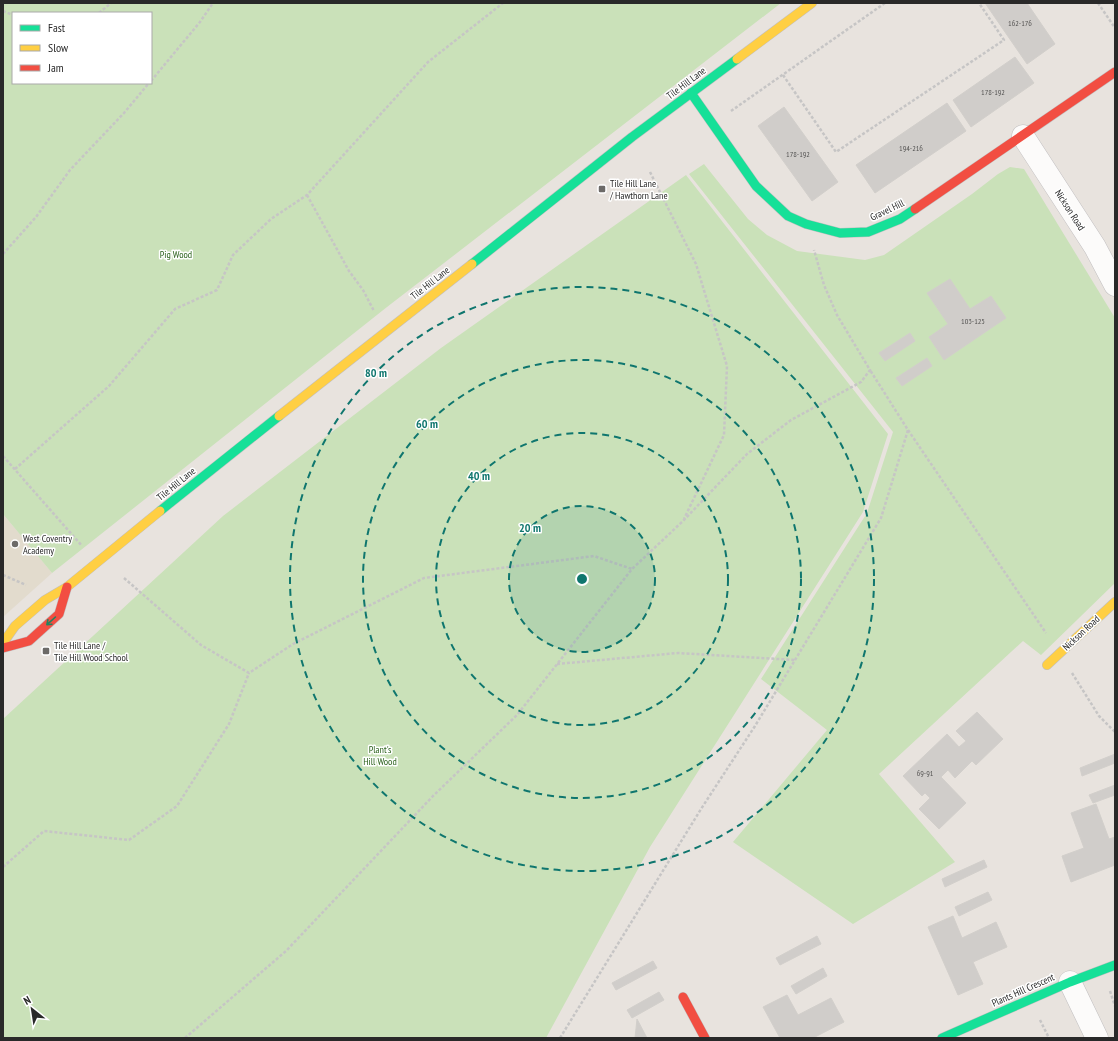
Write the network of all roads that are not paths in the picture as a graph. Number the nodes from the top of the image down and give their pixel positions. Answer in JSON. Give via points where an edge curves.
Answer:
{"nodes":[{"id":1,"x":812,"y":3,"type":"edge"},
{"id":2,"x":1115,"y":72,"type":"edge"},
{"id":3,"x":691,"y":93,"type":"junction"},
{"id":4,"x":1022,"y":136,"type":"junction"},
{"id":5,"x":1115,"y":285,"type":"edge"},
{"id":6,"x":67,"y":587,"type":"junction"},
{"id":7,"x":1115,"y":602,"type":"edge"},
{"id":8,"x":3,"y":643,"type":"edge"},
{"id":9,"x":3,"y":648,"type":"edge"},
{"id":10,"x":1047,"y":665,"type":"dead end"},
{"id":11,"x":1115,"y":965,"type":"edge"},
{"id":12,"x":1070,"y":982,"type":"junction"},
{"id":13,"x":683,"y":996,"type":"dead end"},
{"id":14,"x":705,"y":1038,"type":"edge"},
{"id":15,"x":942,"y":1038,"type":"edge"},
{"id":16,"x":1097,"y":1038,"type":"edge"}],
"edges":[{"from":1,"to":3,"type":"main road","name":"Tile Hill Lane"},
{"from":2,"to":4,"type":"main road","name":"Gravel Hill"},
{"from":3,"to":4,"type":"main road","name":"Gravel Hill","via":[[756,186],[788,216],[806,224],[840,233],[868,232],[900,219]]},
{"from":3,"to":6,"type":"main road","name":"Tile Hill Lane","via":[[185,491]]},
{"from":4,"to":5,"type":"street","name":"Nickson Road","via":[[1095,246]]},
{"from":6,"to":8,"type":"main road","name":"Tile Hill Lane","via":[[45,600],[15,626]]},
{"from":6,"to":9,"type":"main road","one_way":true,"via":[[59,614],[30,641]]},
{"from":7,"to":10,"type":"main road","name":"Nickson Road"},
{"from":11,"to":12,"type":"main road","name":"Plants Hill Crescent"},
{"from":12,"to":15,"type":"main road","name":"Plants Hill Crescent"},
{"from":12,"to":16,"type":"street"},
{"from":13,"to":14,"type":"main road"}]}
